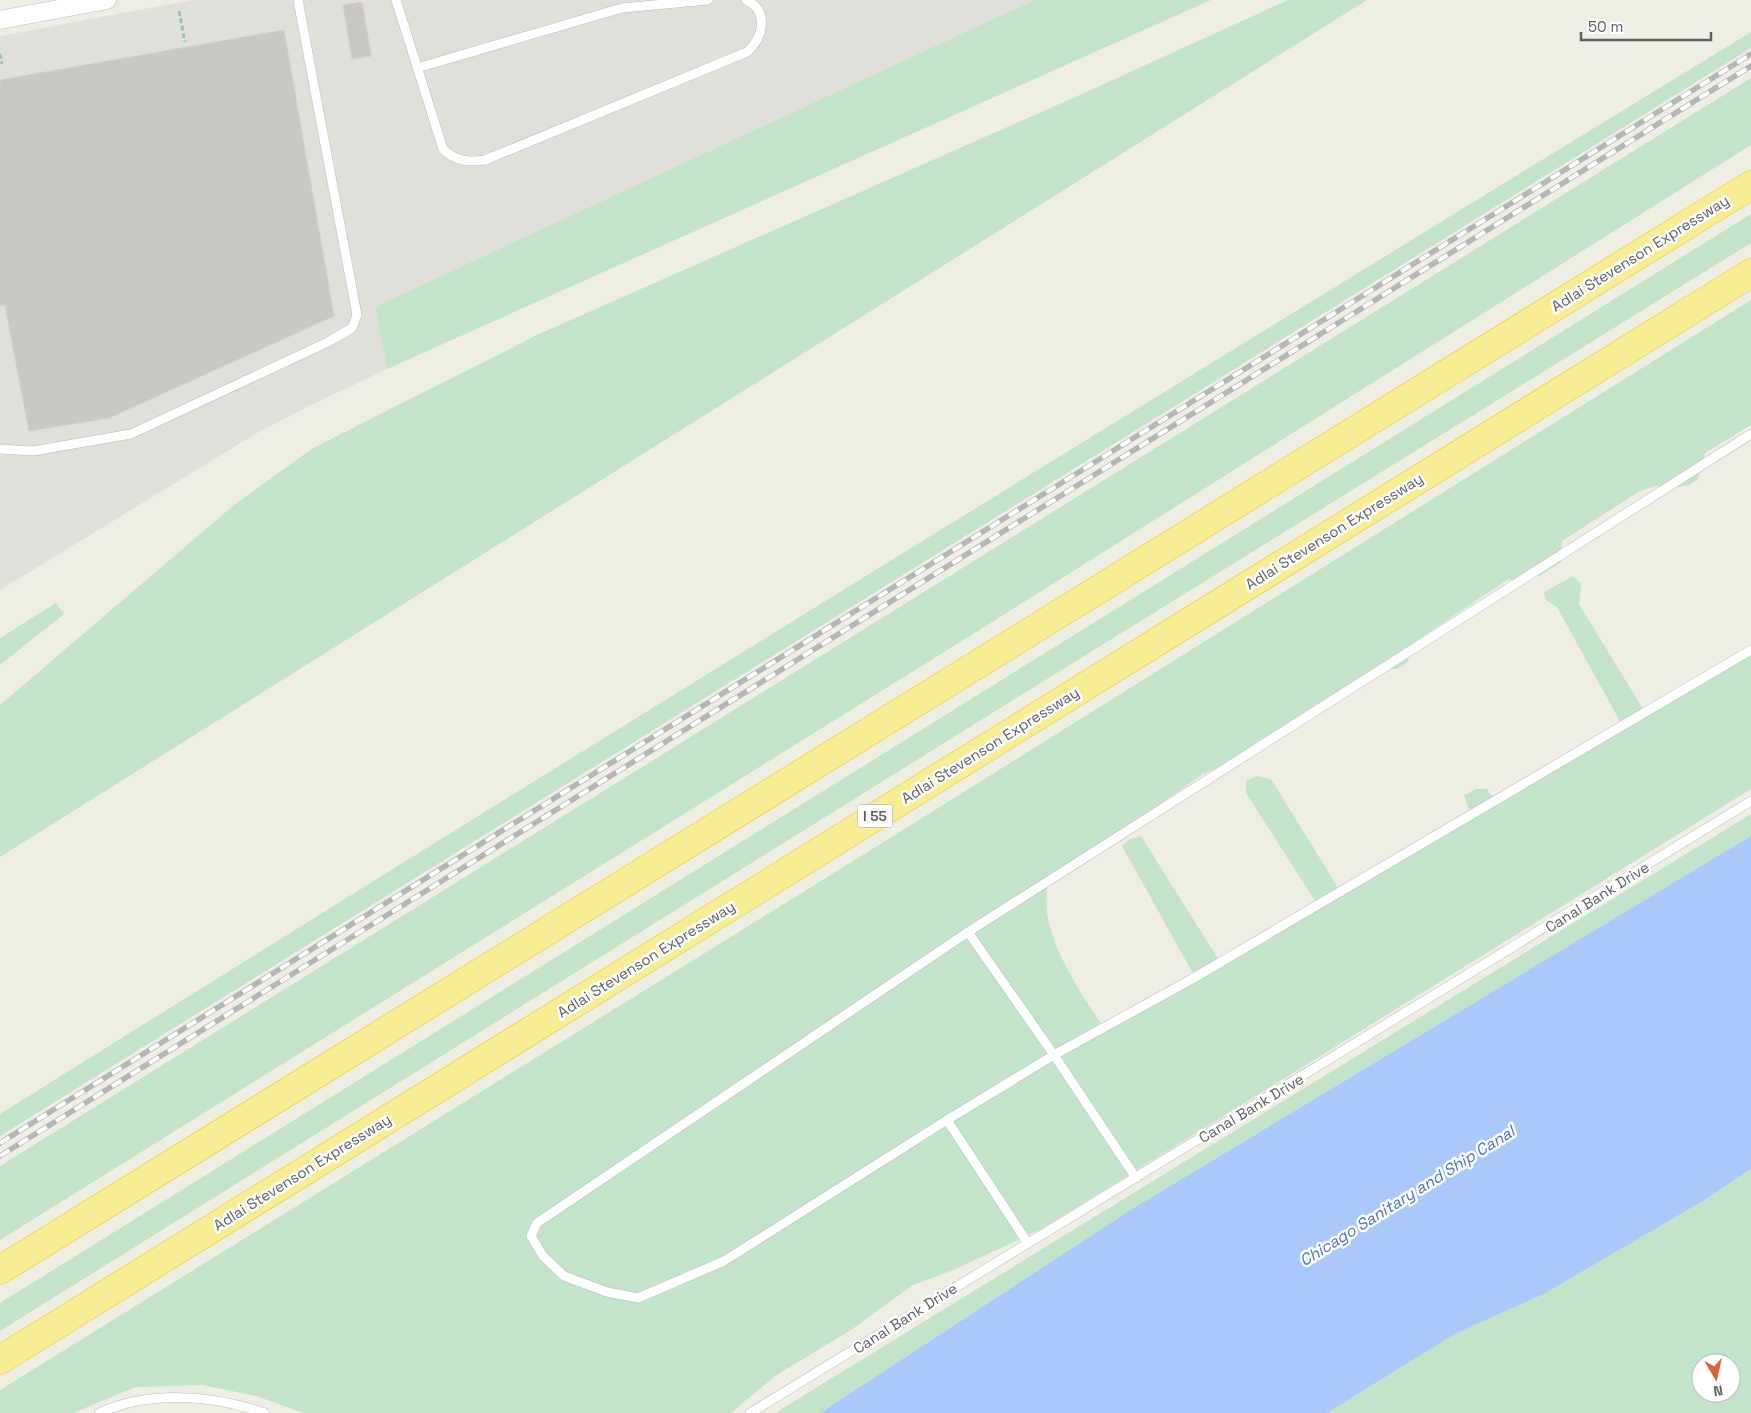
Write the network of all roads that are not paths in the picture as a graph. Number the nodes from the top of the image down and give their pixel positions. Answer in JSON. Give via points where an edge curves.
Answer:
{"nodes":[{"id":1,"x":107,"y":0,"type":"edge"},
{"id":2,"x":298,"y":0,"type":"edge"},
{"id":3,"x":396,"y":0,"type":"edge"},
{"id":4,"x":708,"y":0,"type":"edge"},
{"id":5,"x":746,"y":0,"type":"edge"},
{"id":6,"x":30,"y":7,"type":"edge"},
{"id":7,"x":0,"y":20,"type":"edge"},
{"id":8,"x":417,"y":68,"type":"junction"},
{"id":9,"x":1751,"y":185,"type":"edge"},
{"id":10,"x":1751,"y":273,"type":"edge"},
{"id":11,"x":1751,"y":434,"type":"edge"},
{"id":12,"x":0,"y":449,"type":"edge"},
{"id":13,"x":1751,"y":650,"type":"edge"},
{"id":14,"x":1751,"y":801,"type":"edge"},
{"id":15,"x":968,"y":932,"type":"junction"},
{"id":16,"x":1054,"y":1055,"type":"junction"},
{"id":17,"x":947,"y":1120,"type":"junction"},
{"id":18,"x":1136,"y":1178,"type":"junction"},
{"id":19,"x":1027,"y":1242,"type":"junction"},
{"id":20,"x":0,"y":1270,"type":"edge"},
{"id":21,"x":0,"y":1360,"type":"edge"},
{"id":22,"x":99,"y":1413,"type":"edge"},
{"id":23,"x":265,"y":1413,"type":"edge"},
{"id":24,"x":750,"y":1413,"type":"edge"}],
"edges":[{"from":1,"to":6,"type":"street"},
{"from":2,"to":12,"type":"lane","via":[[358,315],[352,328],[131,434],[33,451]]},
{"from":3,"to":8,"type":"lane"},
{"from":4,"to":8,"type":"lane","via":[[622,8]]},
{"from":5,"to":8,"type":"lane","via":[[755,4],[761,14],[762,25],[756,44],[748,52],[485,160],[458,160],[443,150]]},
{"from":6,"to":7,"type":"street"},
{"from":9,"to":20,"type":"highway","name":"Adlai Stevenson Expressway"},
{"from":10,"to":21,"type":"highway","name":"Adlai Stevenson Expressway","number":"I 55"},
{"from":11,"to":15,"type":"lane"},
{"from":13,"to":16,"type":"lane","via":[[1192,979]]},
{"from":14,"to":18,"type":"lane","name":"Canal Bank Drive"},
{"from":15,"to":16,"type":"lane"},
{"from":15,"to":17,"type":"lane","via":[[537,1223],[531,1236],[543,1256],[564,1276],[607,1292],[638,1298],[724,1261]]},
{"from":16,"to":17,"type":"lane"},
{"from":16,"to":18,"type":"lane"},
{"from":17,"to":19,"type":"lane"},
{"from":18,"to":19,"type":"lane","name":"Canal Bank Drive"},
{"from":19,"to":24,"type":"lane","name":"Canal Bank Drive"},
{"from":22,"to":23,"type":"lane","via":[[166,1398],[224,1402]]}]}
